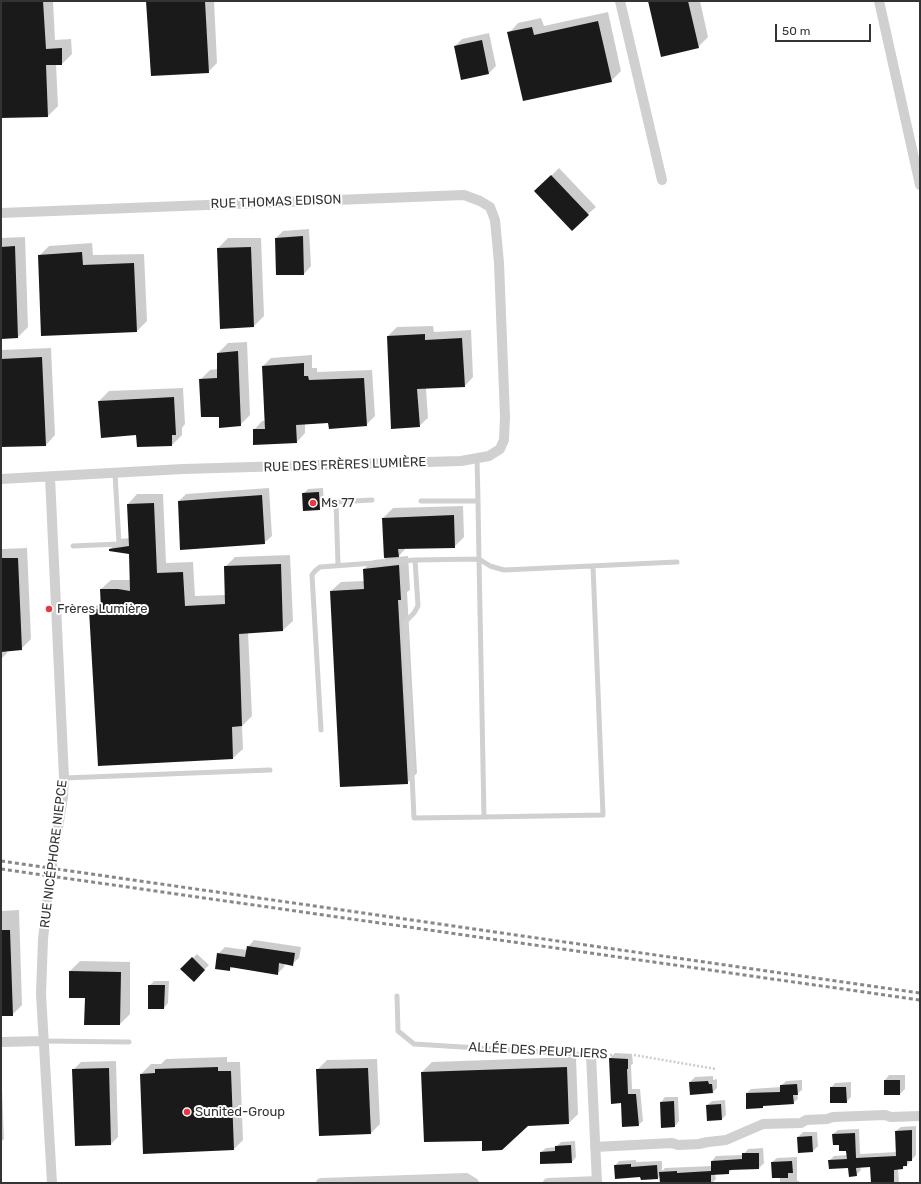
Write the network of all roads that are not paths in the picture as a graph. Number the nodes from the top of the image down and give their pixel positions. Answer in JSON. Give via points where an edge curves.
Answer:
{"nodes":[{"id":1,"x":620,"y":1,"type":"edge"},
{"id":2,"x":879,"y":1,"type":"edge"},
{"id":3,"x":662,"y":180,"type":"dead end"},
{"id":4,"x":920,"y":185,"type":"edge"},
{"id":5,"x":1,"y":213,"type":"edge"},
{"id":6,"x":499,"y":263,"type":"joint"},
{"id":7,"x":477,"y":458,"type":"junction"},
{"id":8,"x":115,"y":473,"type":"junction"},
{"id":9,"x":50,"y":477,"type":"junction"},
{"id":10,"x":1,"y":479,"type":"edge"},
{"id":11,"x":372,"y":500,"type":"dead end"},
{"id":12,"x":422,"y":501,"type":"dead end"},
{"id":13,"x":478,"y":502,"type":"junction"},
{"id":14,"x":73,"y":546,"type":"dead end"},
{"id":15,"x":479,"y":559,"type":"junction"},
{"id":16,"x":415,"y":560,"type":"junction"},
{"id":17,"x":677,"y":562,"type":"dead end"},
{"id":18,"x":338,"y":565,"type":"junction"},
{"id":19,"x":593,"y":566,"type":"junction"},
{"id":20,"x":321,"y":730,"type":"dead end"},
{"id":21,"x":270,"y":770,"type":"dead end"},
{"id":22,"x":64,"y":778,"type":"junction"},
{"id":23,"x":484,"y":817,"type":"junction"},
{"id":24,"x":397,"y":996,"type":"dead end"},
{"id":25,"x":43,"y":1041,"type":"junction"},
{"id":26,"x":1,"y":1042,"type":"edge"},
{"id":27,"x":129,"y":1042,"type":"dead end"},
{"id":28,"x":591,"y":1055,"type":"joint"},
{"id":29,"x":920,"y":1116,"type":"edge"},
{"id":30,"x":596,"y":1147,"type":"junction"},
{"id":31,"x":469,"y":1181,"type":"edge"},
{"id":32,"x":597,"y":1182,"type":"edge"},
{"id":33,"x":52,"y":1183,"type":"edge"},
{"id":34,"x":321,"y":1183,"type":"edge"},
{"id":35,"x":548,"y":1183,"type":"edge"}],
"edges":[{"from":1,"to":3,"type":"street"},
{"from":2,"to":4,"type":"street"},
{"from":5,"to":6,"type":"street","name":"RUE THOMAS EDISON","via":[[464,194],[490,207],[495,220]]},
{"from":6,"to":7,"type":"street","name":"RUE DES FRÈRES LUMIÈRE","via":[[504,440],[500,449],[489,456]]},
{"from":7,"to":8,"type":"street","name":"RUE DES FRÈRES LUMIÈRE","via":[[461,461]]},
{"from":7,"to":13,"type":"lane"},
{"from":8,"to":9,"type":"street","name":"RUE DES FRÈRES LUMIÈRE"},
{"from":8,"to":14,"type":"lane","via":[[119,544]]},
{"from":9,"to":10,"type":"street","name":"RUE DES FRÈRES LUMIÈRE"},
{"from":9,"to":22,"type":"street","name":"RUE NICÉPHORE NIEPCE"},
{"from":11,"to":18,"type":"lane","via":[[336,502]]},
{"from":12,"to":13,"type":"lane"},
{"from":13,"to":15,"type":"lane"},
{"from":15,"to":16,"type":"lane"},
{"from":15,"to":19,"type":"lane","via":[[504,570]]},
{"from":15,"to":23,"type":"lane"},
{"from":16,"to":18,"type":"lane"},
{"from":16,"to":23,"type":"lane","via":[[418,606],[405,622],[414,818]]},
{"from":17,"to":19,"type":"lane"},
{"from":18,"to":20,"type":"lane","via":[[320,567],[312,576]]},
{"from":19,"to":23,"type":"lane","via":[[603,815]]},
{"from":21,"to":22,"type":"lane"},
{"from":22,"to":25,"type":"street","name":"RUE NICÉPHORE NIEPCE","bridge":true,"via":[[43,939]]},
{"from":24,"to":28,"type":"lane","name":"ALLÉE DES PEUPLIERS","via":[[398,1031],[414,1044]]},
{"from":25,"to":26,"type":"street"},
{"from":25,"to":27,"type":"lane"},
{"from":25,"to":33,"type":"street","name":"RUE NICÉPHORE NIEPCE"},
{"from":28,"to":30,"type":"street"},
{"from":29,"to":30,"type":"street","via":[[833,1117],[763,1124],[726,1140],[699,1144]]},
{"from":30,"to":32,"type":"street"},
{"from":31,"to":34,"type":"street"},
{"from":32,"to":35,"type":"street"}]}
